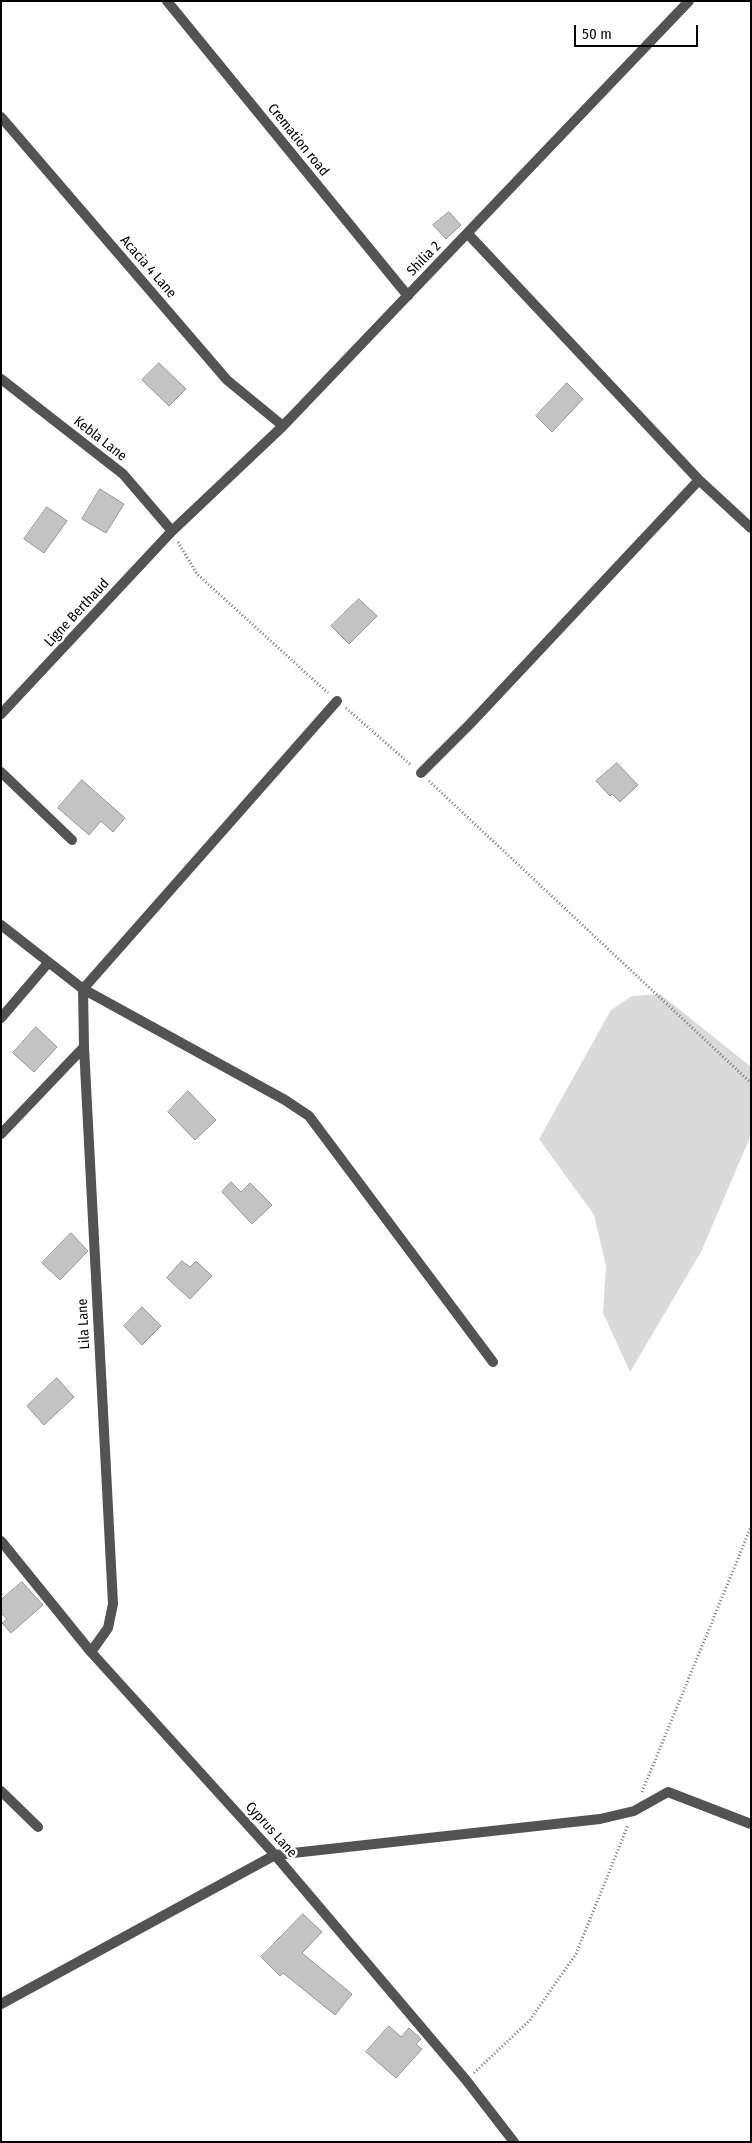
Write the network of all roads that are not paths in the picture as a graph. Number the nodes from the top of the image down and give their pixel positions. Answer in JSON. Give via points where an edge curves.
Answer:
{"nodes":[{"id":1,"x":167,"y":1,"type":"edge"},
{"id":2,"x":689,"y":1,"type":"edge"},
{"id":3,"x":1,"y":117,"type":"edge"},
{"id":4,"x":468,"y":234,"type":"junction"},
{"id":5,"x":408,"y":296,"type":"junction"},
{"id":6,"x":1,"y":379,"type":"edge"},
{"id":7,"x":283,"y":426,"type":"junction"},
{"id":8,"x":699,"y":480,"type":"junction"},
{"id":9,"x":751,"y":528,"type":"edge"},
{"id":10,"x":172,"y":531,"type":"junction"},
{"id":11,"x":338,"y":701,"type":"road end"},
{"id":12,"x":1,"y":714,"type":"edge"},
{"id":13,"x":1,"y":772,"type":"edge"},
{"id":14,"x":421,"y":773,"type":"road end"},
{"id":15,"x":72,"y":840,"type":"dead end"},
{"id":16,"x":1,"y":925,"type":"edge"},
{"id":17,"x":48,"y":963,"type":"junction"},
{"id":18,"x":83,"y":989,"type":"junction"},
{"id":19,"x":1,"y":1018,"type":"edge"},
{"id":20,"x":84,"y":1046,"type":"junction"},
{"id":21,"x":1,"y":1134,"type":"edge"},
{"id":22,"x":493,"y":1362,"type":"dead end"},
{"id":23,"x":1,"y":1541,"type":"edge"},
{"id":24,"x":92,"y":1652,"type":"junction"},
{"id":25,"x":1,"y":1791,"type":"edge"},
{"id":26,"x":751,"y":1824,"type":"edge"},
{"id":27,"x":38,"y":1827,"type":"dead end"},
{"id":28,"x":275,"y":1854,"type":"junction"},
{"id":29,"x":1,"y":2004,"type":"edge"},
{"id":30,"x":514,"y":2142,"type":"edge"}],
"edges":[{"from":1,"to":5,"type":"street","name":"Cremation road"},
{"from":2,"to":4,"type":"street","name":"Shilia 2"},
{"from":3,"to":7,"type":"street","name":"Acacia 4 Lane","via":[[227,380]]},
{"from":4,"to":5,"type":"street","name":"Shilia 2"},
{"from":4,"to":8,"type":"street"},
{"from":5,"to":7,"type":"street","name":"Shilia 2"},
{"from":6,"to":10,"type":"street","name":"Kebla Lane","via":[[123,474]]},
{"from":7,"to":10,"type":"street","name":"Shilia 2"},
{"from":8,"to":9,"type":"street"},
{"from":8,"to":14,"type":"street"},
{"from":10,"to":12,"type":"street","name":"Ligne Berthaud"},
{"from":11,"to":18,"type":"street"},
{"from":13,"to":15,"type":"street"},
{"from":16,"to":17,"type":"street"},
{"from":17,"to":18,"type":"street"},
{"from":17,"to":19,"type":"street"},
{"from":18,"to":20,"type":"street","name":"Lila Lane"},
{"from":18,"to":22,"type":"street","via":[[285,1100],[308,1116]]},
{"from":20,"to":21,"type":"street"},
{"from":20,"to":24,"type":"street","name":"Lila Lane","via":[[113,1604],[108,1628]]},
{"from":23,"to":24,"type":"street","name":"Cyprus Lane"},
{"from":24,"to":28,"type":"street","name":"Cyprus Lane"},
{"from":25,"to":27,"type":"street"},
{"from":26,"to":28,"type":"street","via":[[668,1792],[634,1811],[600,1819]]},
{"from":28,"to":29,"type":"street"},
{"from":28,"to":30,"type":"street","name":"Cyprus Lane","via":[[466,2080]]}]}
